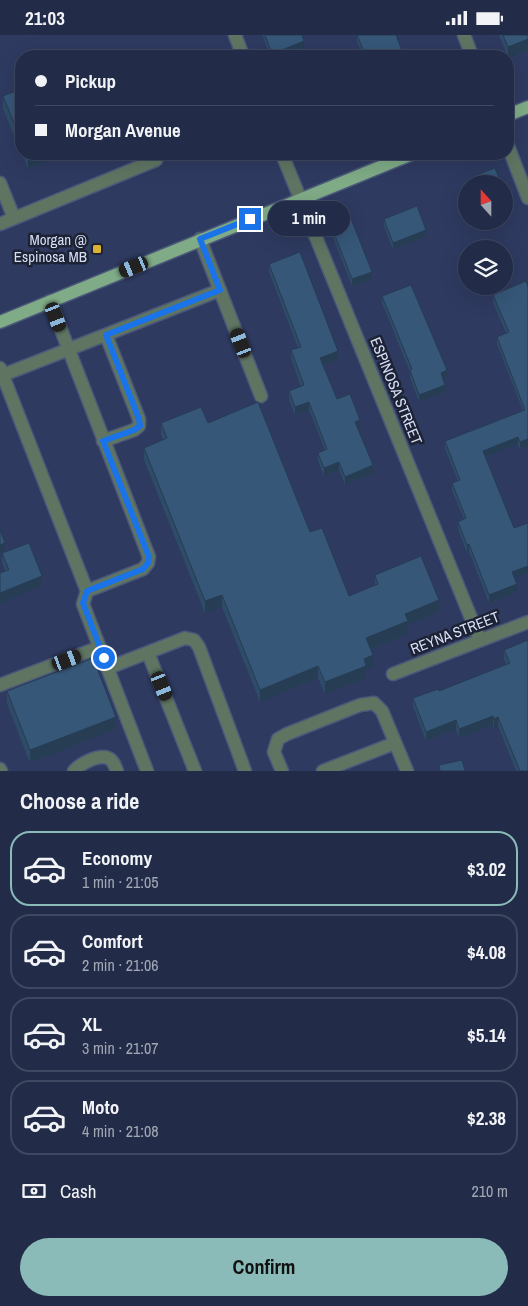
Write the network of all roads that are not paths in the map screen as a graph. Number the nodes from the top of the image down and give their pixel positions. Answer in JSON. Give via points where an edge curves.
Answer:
{"nodes":[{"id":1,"x":235,"y":35,"type":"edge"},
{"id":2,"x":464,"y":35,"type":"edge"},
{"id":3,"x":241,"y":50,"type":"edge"},
{"id":4,"x":470,"y":50,"type":"edge"},
{"id":5,"x":528,"y":107,"type":"edge"},
{"id":6,"x":514,"y":113,"type":"edge"},
{"id":7,"x":156,"y":160,"type":"dead end"},
{"id":8,"x":284,"y":160,"type":"edge"},
{"id":9,"x":397,"y":160,"type":"edge"},
{"id":10,"x":513,"y":160,"type":"edge"},
{"id":11,"x":0,"y":183,"type":"edge"},
{"id":12,"x":528,"y":198,"type":"edge"},
{"id":13,"x":300,"y":199,"type":"junction"},
{"id":14,"x":14,"y":218,"type":"junction"},
{"id":15,"x":0,"y":224,"type":"edge"},
{"id":16,"x":200,"y":239,"type":"junction"},
{"id":17,"x":220,"y":290,"type":"junction"},
{"id":18,"x":50,"y":301,"type":"junction"},
{"id":19,"x":0,"y":322,"type":"edge"},
{"id":20,"x":106,"y":335,"type":"junction"},
{"id":21,"x":68,"y":350,"type":"junction"},
{"id":22,"x":1,"y":371,"type":"edge"},
{"id":23,"x":261,"y":396,"type":"dead end"},
{"id":24,"x":103,"y":441,"type":"junction"},
{"id":25,"x":87,"y":591,"type":"junction"},
{"id":26,"x":528,"y":622,"type":"edge"},
{"id":27,"x":480,"y":640,"type":"junction"},
{"id":28,"x":100,"y":647,"type":"junction"},
{"id":29,"x":148,"y":653,"type":"junction"},
{"id":30,"x":108,"y":668,"type":"junction"},
{"id":31,"x":393,"y":674,"type":"dead end"},
{"id":32,"x":0,"y":685,"type":"edge"},
{"id":33,"x":395,"y":743,"type":"junction"},
{"id":34,"x":74,"y":771,"type":"edge"},
{"id":35,"x":117,"y":771,"type":"edge"},
{"id":36,"x":147,"y":771,"type":"edge"},
{"id":37,"x":195,"y":771,"type":"edge"},
{"id":38,"x":245,"y":771,"type":"edge"},
{"id":39,"x":282,"y":771,"type":"edge"},
{"id":40,"x":323,"y":771,"type":"edge"},
{"id":41,"x":407,"y":771,"type":"edge"}],
"edges":[{"from":1,"to":3,"type":"street"},
{"from":2,"to":4,"type":"street"},
{"from":5,"to":6,"type":"main road"},
{"from":7,"to":14,"type":"street"},
{"from":8,"to":13,"type":"street","name":"ESPINOSA STREET"},
{"from":9,"to":13,"type":"main road"},
{"from":10,"to":12,"type":"street"},
{"from":11,"to":14,"type":"street"},
{"from":13,"to":16,"type":"main road"},
{"from":13,"to":27,"type":"street","name":"ESPINOSA STREET"},
{"from":14,"to":15,"type":"street"},
{"from":16,"to":17,"type":"street"},
{"from":16,"to":18,"type":"main road"},
{"from":17,"to":20,"type":"street"},
{"from":17,"to":23,"type":"street"},
{"from":18,"to":19,"type":"main road"},
{"from":18,"to":21,"type":"street"},
{"from":20,"to":21,"type":"street"},
{"from":20,"to":24,"type":"street","via":[[140,426]]},
{"from":21,"to":22,"type":"street"},
{"from":21,"to":24,"type":"street"},
{"from":22,"to":25,"type":"street"},
{"from":24,"to":25,"type":"street","via":[[149,557],[143,569]]},
{"from":25,"to":28,"type":"street","via":[[83,603]]},
{"from":26,"to":27,"type":"street","name":"REYNA STREET"},
{"from":27,"to":31,"type":"street","name":"REYNA STREET"},
{"from":28,"to":30,"type":"street"},
{"from":28,"to":32,"type":"street"},
{"from":29,"to":30,"type":"street"},
{"from":29,"to":37,"type":"street"},
{"from":29,"to":38,"type":"street","via":[[185,639],[194,640]]},
{"from":30,"to":36,"type":"street"},
{"from":33,"to":39,"type":"street","via":[[382,711],[374,703],[360,705],[278,739],[274,751]]},
{"from":33,"to":40,"type":"street"},
{"from":33,"to":41,"type":"street"},
{"from":34,"to":35,"type":"street","via":[[79,765],[107,757],[113,761]]}]}
